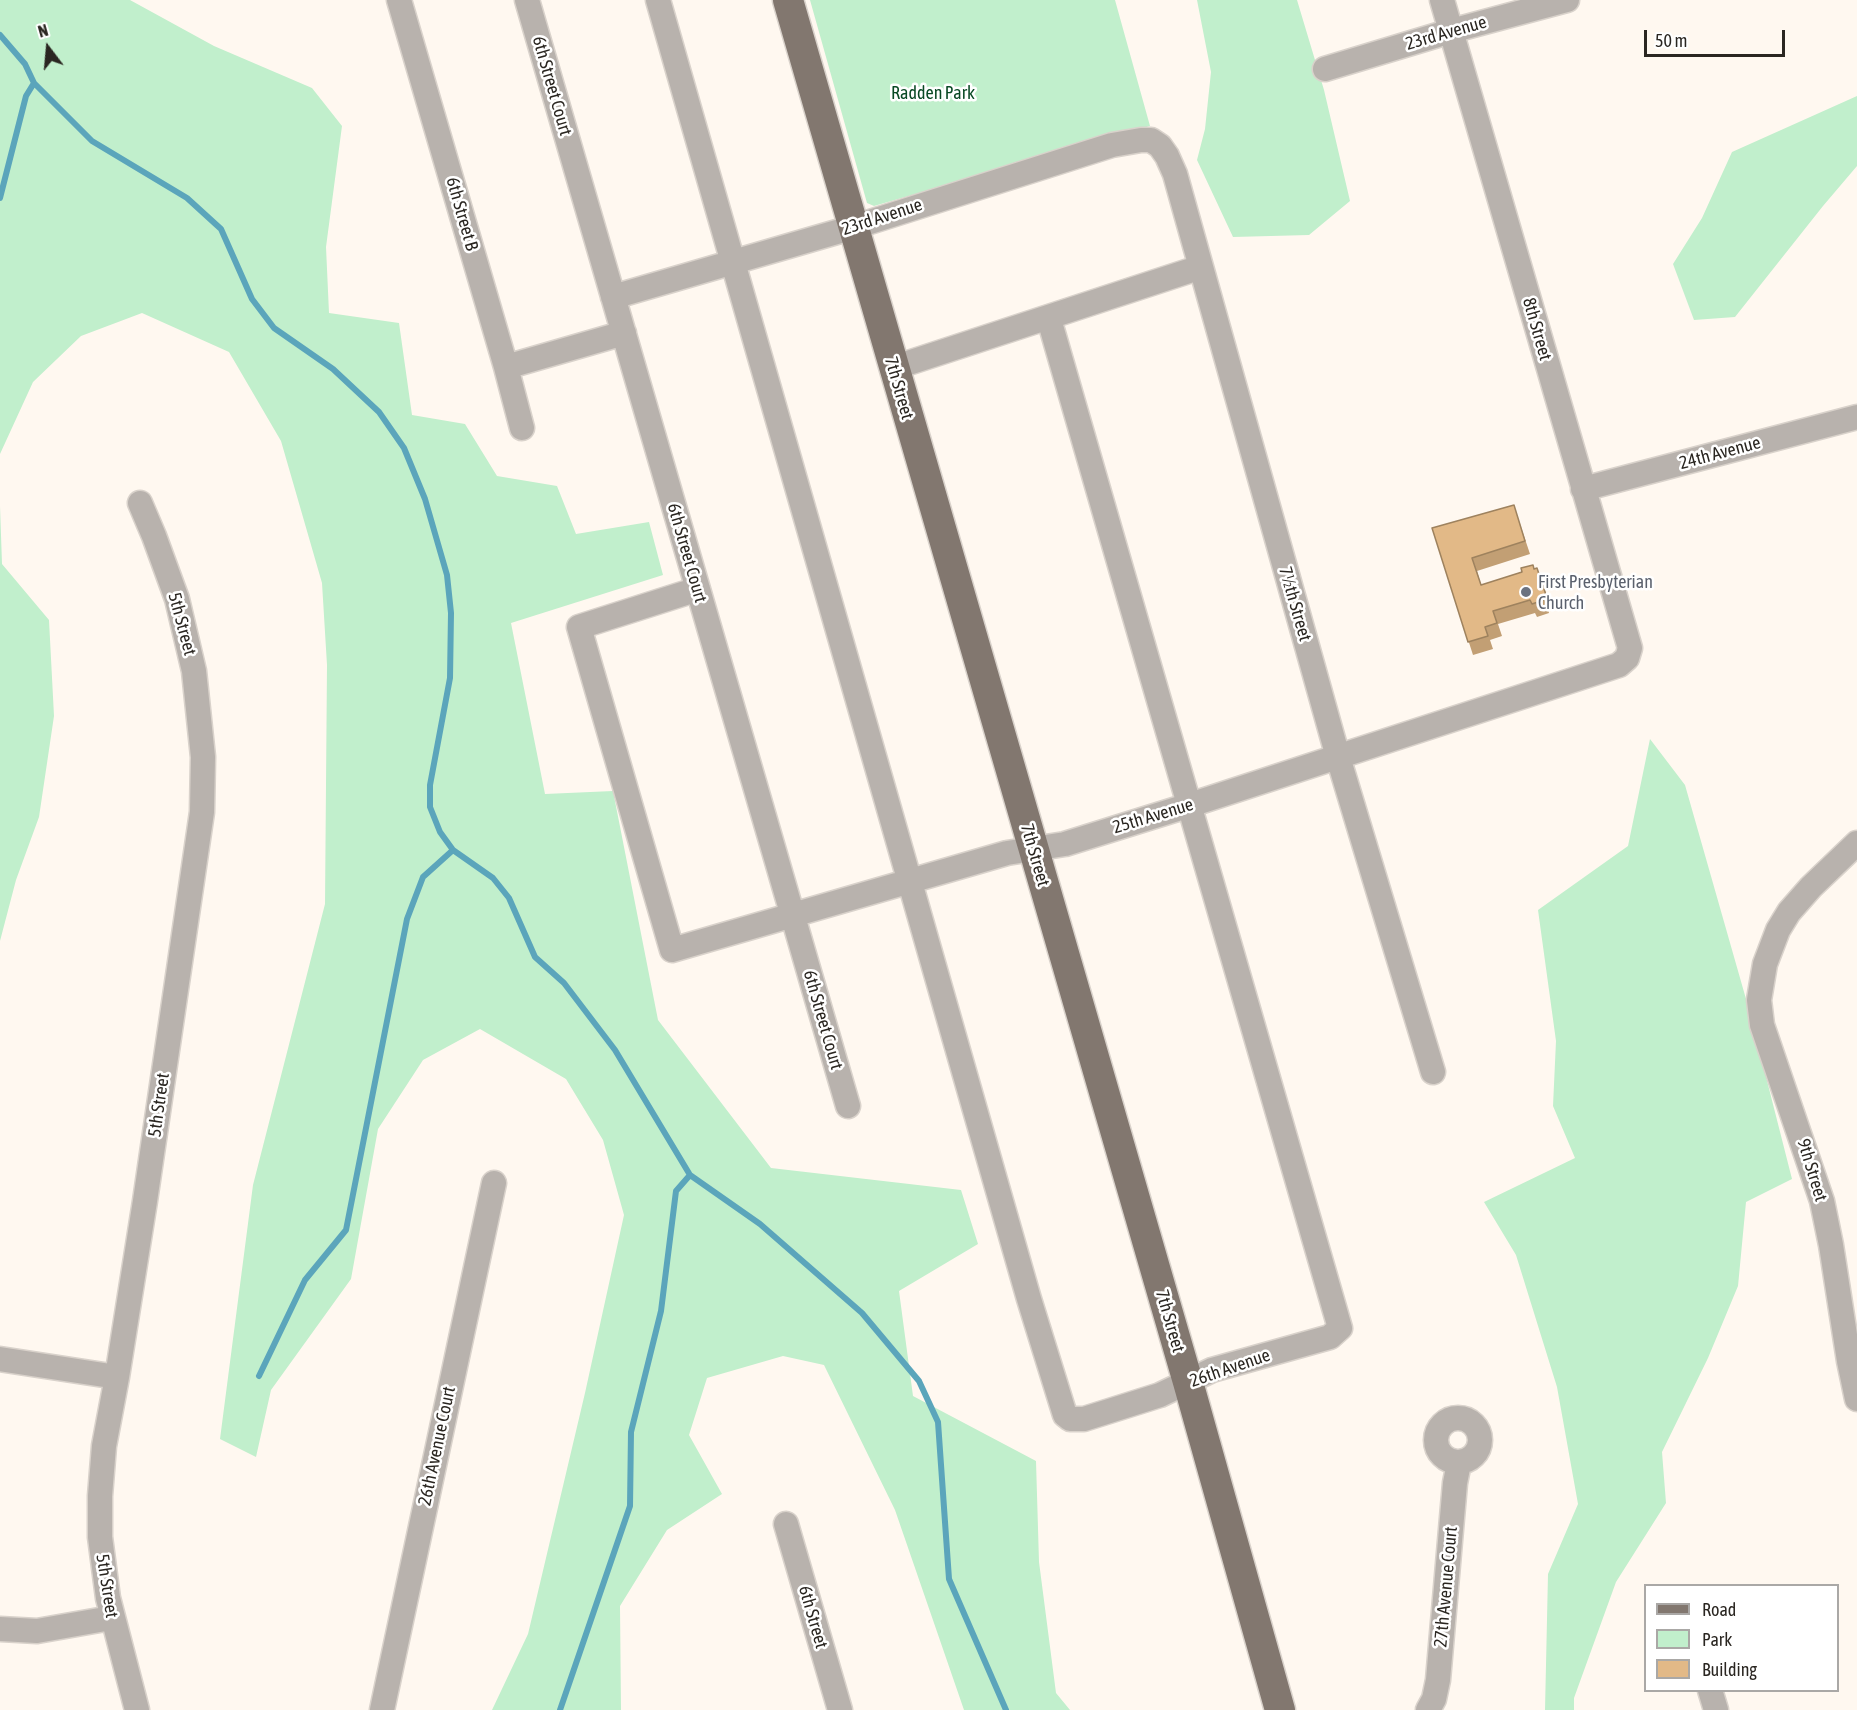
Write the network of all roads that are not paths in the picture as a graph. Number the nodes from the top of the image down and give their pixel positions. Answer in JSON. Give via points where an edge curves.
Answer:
{"nodes":[{"id":1,"x":399,"y":0,"type":"edge"},
{"id":2,"x":527,"y":0,"type":"edge"},
{"id":3,"x":658,"y":0,"type":"edge"},
{"id":4,"x":788,"y":0,"type":"edge"},
{"id":5,"x":1442,"y":0,"type":"edge"},
{"id":6,"x":1567,"y":0,"type":"edge"},
{"id":7,"x":1452,"y":31,"type":"junction"},
{"id":8,"x":1325,"y":69,"type":"dead end"},
{"id":9,"x":1151,"y":140,"type":"joint"},
{"id":10,"x":854,"y":227,"type":"junction"},
{"id":11,"x":732,"y":262,"type":"junction"},
{"id":12,"x":1201,"y":267,"type":"junction"},
{"id":13,"x":613,"y":297,"type":"junction"},
{"id":14,"x":1049,"y":319,"type":"junction"},
{"id":15,"x":624,"y":333,"type":"junction"},
{"id":16,"x":506,"y":367,"type":"junction"},
{"id":17,"x":893,"y":368,"type":"junction"},
{"id":18,"x":1857,"y":417,"type":"edge"},
{"id":19,"x":522,"y":428,"type":"dead end"},
{"id":20,"x":1583,"y":489,"type":"junction"},
{"id":21,"x":140,"y":503,"type":"dead end"},
{"id":22,"x":698,"y":589,"type":"junction"},
{"id":23,"x":1627,"y":658,"type":"joint"},
{"id":24,"x":1338,"y":757,"type":"junction"},
{"id":25,"x":1190,"y":805,"type":"junction"},
{"id":26,"x":1857,"y":843,"type":"edge"},
{"id":27,"x":1033,"y":849,"type":"junction"},
{"id":28,"x":911,"y":881,"type":"junction"},
{"id":29,"x":793,"y":916,"type":"junction"},
{"id":30,"x":1433,"y":1072,"type":"dead end"},
{"id":31,"x":848,"y":1106,"type":"dead end"},
{"id":32,"x":494,"y":1183,"type":"dead end"},
{"id":33,"x":0,"y":1359,"type":"edge"},
{"id":34,"x":117,"y":1377,"type":"junction"},
{"id":35,"x":1188,"y":1382,"type":"junction"},
{"id":36,"x":1857,"y":1399,"type":"edge"},
{"id":37,"x":1459,"y":1463,"type":"dead end"},
{"id":38,"x":786,"y":1524,"type":"dead end"},
{"id":39,"x":111,"y":1618,"type":"junction"},
{"id":40,"x":0,"y":1629,"type":"edge"},
{"id":41,"x":1711,"y":1692,"type":"edge"},
{"id":42,"x":137,"y":1710,"type":"edge"},
{"id":43,"x":382,"y":1710,"type":"edge"},
{"id":44,"x":840,"y":1710,"type":"edge"},
{"id":45,"x":1280,"y":1710,"type":"edge"},
{"id":46,"x":1428,"y":1710,"type":"edge"},
{"id":47,"x":1716,"y":1710,"type":"edge"}],
"edges":[{"from":1,"to":16,"type":"street","name":"6th Street B"},
{"from":2,"to":13,"type":"street","name":"6th Street Court"},
{"from":3,"to":11,"type":"street"},
{"from":4,"to":10,"type":"main road","name":"7th Street"},
{"from":5,"to":7,"type":"street","name":"8th Street"},
{"from":6,"to":7,"type":"street","name":"23rd Avenue"},
{"from":7,"to":8,"type":"street","name":"23rd Avenue"},
{"from":7,"to":20,"type":"street","name":"8th Street"},
{"from":9,"to":10,"type":"street","name":"23rd Avenue","via":[[1112,145]]},
{"from":9,"to":12,"type":"street","name":"7½th Street","via":[[1167,156],[1175,174]]},
{"from":10,"to":11,"type":"street","name":"23rd Avenue"},
{"from":10,"to":17,"type":"main road","name":"7th Street"},
{"from":11,"to":13,"type":"street","name":"23rd Avenue"},
{"from":11,"to":28,"type":"street"},
{"from":12,"to":14,"type":"street"},
{"from":12,"to":24,"type":"street","name":"7½th Street"},
{"from":13,"to":15,"type":"street","name":"6th Street Court"},
{"from":14,"to":17,"type":"street"},
{"from":14,"to":25,"type":"street"},
{"from":15,"to":16,"type":"street"},
{"from":15,"to":22,"type":"street","name":"6th Street Court"},
{"from":16,"to":19,"type":"street","name":"6th Street B"},
{"from":17,"to":27,"type":"main road","name":"7th Street"},
{"from":18,"to":20,"type":"street","name":"24th Avenue"},
{"from":20,"to":23,"type":"street","name":"8th Street","via":[[1630,648]]},
{"from":21,"to":34,"type":"street","name":"5th Street","via":[[177,599],[194,671],[203,757],[202,812]]},
{"from":22,"to":29,"type":"street","name":"6th Street Court"},
{"from":22,"to":29,"type":"street","name":"25th Avenue","via":[[579,627],[672,950]]},
{"from":23,"to":24,"type":"street","name":"25th Avenue","via":[[1605,671]]},
{"from":24,"to":25,"type":"street","name":"25th Avenue"},
{"from":24,"to":30,"type":"street","name":"7½th Street"},
{"from":25,"to":27,"type":"street","name":"25th Avenue","via":[[1065,844]]},
{"from":25,"to":35,"type":"street","name":"26th Avenue","via":[[1340,1328],[1330,1337],[1212,1370]]},
{"from":26,"to":36,"type":"street","name":"9th Street","via":[[1789,912],[1765,964],[1759,1000],[1762,1026],[1822,1201]]},
{"from":27,"to":28,"type":"street","name":"25th Avenue"},
{"from":27,"to":35,"type":"main road","name":"7th Street"},
{"from":28,"to":29,"type":"street","name":"25th Avenue"},
{"from":28,"to":35,"type":"street","name":"26th Avenue","via":[[1065,1415],[1084,1419]]},
{"from":29,"to":31,"type":"street","name":"6th Street Court"},
{"from":32,"to":43,"type":"street","name":"26th Avenue Court"},
{"from":33,"to":34,"type":"street"},
{"from":34,"to":39,"type":"street","name":"5th Street","via":[[104,1446],[100,1496],[100,1537]]},
{"from":35,"to":45,"type":"main road","name":"7th Street"},
{"from":37,"to":46,"type":"street","name":"27th Avenue Court","via":[[1438,1680]]},
{"from":38,"to":44,"type":"street","name":"6th Street"},
{"from":39,"to":40,"type":"street","via":[[37,1631]]},
{"from":39,"to":42,"type":"street","name":"5th Street"},
{"from":41,"to":47,"type":"street"}]}
